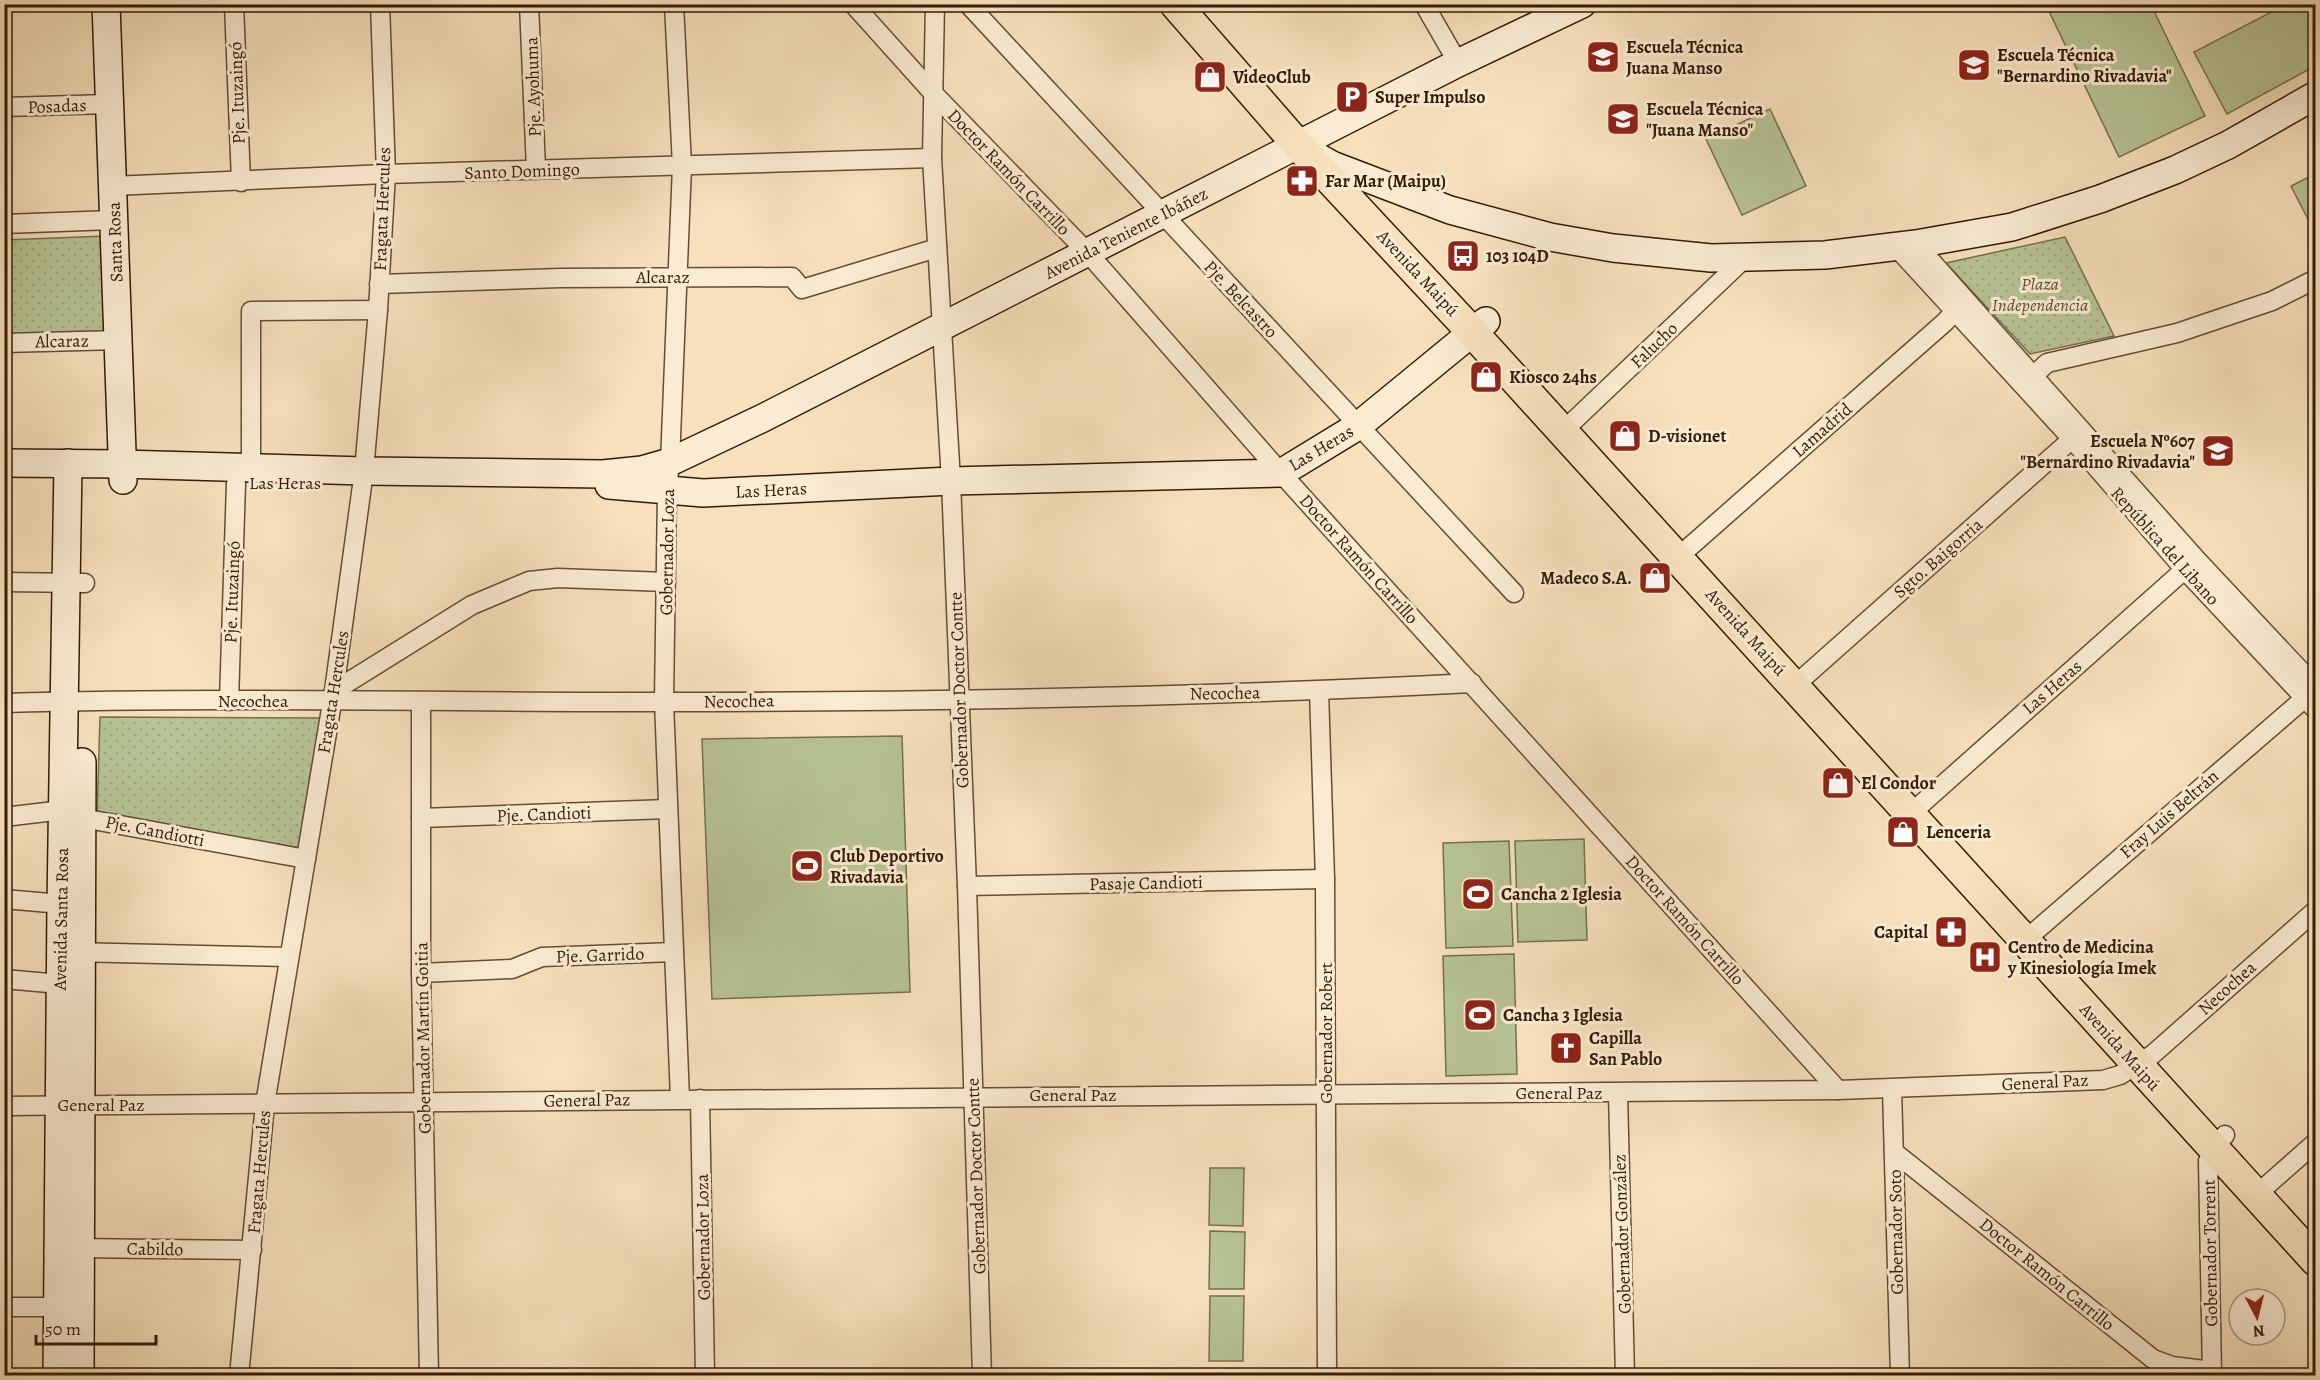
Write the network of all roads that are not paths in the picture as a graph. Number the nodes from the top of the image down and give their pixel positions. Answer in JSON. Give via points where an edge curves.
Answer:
{"nodes":[{"id":1,"x":106,"y":4,"type":"edge"},
{"id":2,"x":234,"y":4,"type":"edge"},
{"id":3,"x":380,"y":4,"type":"edge"},
{"id":4,"x":530,"y":4,"type":"edge"},
{"id":5,"x":674,"y":4,"type":"edge"},
{"id":6,"x":853,"y":4,"type":"edge"},
{"id":7,"x":935,"y":4,"type":"edge"},
{"id":8,"x":968,"y":4,"type":"edge"},
{"id":9,"x":1175,"y":4,"type":"edge"},
{"id":10,"x":1191,"y":4,"type":"edge"},
{"id":11,"x":1424,"y":4,"type":"edge"},
{"id":12,"x":1582,"y":4,"type":"edge"},
{"id":13,"x":1458,"y":63,"type":"junction"},
{"id":14,"x":933,"y":93,"type":"junction"},
{"id":15,"x":2316,"y":95,"type":"edge"},
{"id":16,"x":110,"y":104,"type":"junction"},
{"id":17,"x":4,"y":107,"type":"edge"},
{"id":18,"x":1304,"y":141,"type":"junction"},
{"id":19,"x":932,"y":158,"type":"junction"},
{"id":20,"x":682,"y":166,"type":"junction"},
{"id":21,"x":1340,"y":168,"type":"junction"},
{"id":22,"x":536,"y":170,"type":"junction"},
{"id":23,"x":387,"y":174,"type":"junction"},
{"id":24,"x":241,"y":182,"type":"junction"},
{"id":25,"x":112,"y":186,"type":"junction"},
{"id":26,"x":1161,"y":214,"type":"junction"},
{"id":27,"x":113,"y":220,"type":"junction"},
{"id":28,"x":4,"y":224,"type":"edge"},
{"id":29,"x":1906,"y":246,"type":"junction"},
{"id":30,"x":937,"y":248,"type":"junction"},
{"id":31,"x":1088,"y":254,"type":"junction"},
{"id":32,"x":1745,"y":258,"type":"junction"},
{"id":33,"x":676,"y":276,"type":"junction"},
{"id":34,"x":2316,"y":279,"type":"edge"},
{"id":35,"x":379,"y":284,"type":"junction"},
{"id":36,"x":1959,"y":306,"type":"junction"},
{"id":37,"x":378,"y":310,"type":"junction"},
{"id":38,"x":943,"y":324,"type":"junction"},
{"id":39,"x":1479,"y":327,"type":"junction"},
{"id":40,"x":119,"y":340,"type":"junction"},
{"id":41,"x":4,"y":343,"type":"edge"},
{"id":42,"x":2029,"y":381,"type":"junction"},
{"id":43,"x":1358,"y":426,"type":"junction"},
{"id":44,"x":1569,"y":426,"type":"junction"},
{"id":45,"x":2077,"y":434,"type":"junction"},
{"id":46,"x":670,"y":462,"type":"junction"},
{"id":47,"x":4,"y":463,"type":"edge"},
{"id":48,"x":77,"y":471,"type":"junction"},
{"id":49,"x":123,"y":472,"type":"junction"},
{"id":50,"x":1281,"y":473,"type":"junction"},
{"id":51,"x":243,"y":476,"type":"junction"},
{"id":52,"x":363,"y":478,"type":"junction"},
{"id":53,"x":4,"y":479,"type":"edge"},
{"id":54,"x":951,"y":481,"type":"junction"},
{"id":55,"x":667,"y":490,"type":"junction"},
{"id":56,"x":1684,"y":552,"type":"junction"},
{"id":57,"x":2191,"y":565,"type":"junction"},
{"id":58,"x":4,"y":582,"type":"edge"},
{"id":59,"x":666,"y":582,"type":"junction"},
{"id":60,"x":76,"y":583,"type":"junction"},
{"id":61,"x":1514,"y":593,"type":"dead end"},
{"id":62,"x":1800,"y":680,"type":"junction"},
{"id":63,"x":1472,"y":683,"type":"junction"},
{"id":64,"x":1319,"y":691,"type":"junction"},
{"id":65,"x":333,"y":696,"type":"junction"},
{"id":66,"x":2313,"y":696,"type":"edge"},
{"id":67,"x":958,"y":699,"type":"junction"},
{"id":68,"x":229,"y":700,"type":"junction"},
{"id":69,"x":74,"y":701,"type":"junction"},
{"id":70,"x":421,"y":701,"type":"junction"},
{"id":71,"x":664,"y":702,"type":"junction"},
{"id":72,"x":4,"y":703,"type":"edge"},
{"id":73,"x":668,"y":809,"type":"junction"},
{"id":74,"x":1915,"y":809,"type":"junction"},
{"id":75,"x":73,"y":814,"type":"junction"},
{"id":76,"x":4,"y":817,"type":"edge"},
{"id":77,"x":421,"y":818,"type":"junction"},
{"id":78,"x":306,"y":859,"type":"junction"},
{"id":79,"x":1325,"y":879,"type":"junction"},
{"id":80,"x":967,"y":886,"type":"junction"},
{"id":81,"x":4,"y":899,"type":"edge"},
{"id":82,"x":61,"y":904,"type":"junction"},
{"id":83,"x":2316,"y":910,"type":"edge"},
{"id":84,"x":2030,"y":935,"type":"junction"},
{"id":85,"x":71,"y":951,"type":"junction"},
{"id":86,"x":674,"y":952,"type":"junction"},
{"id":87,"x":289,"y":957,"type":"junction"},
{"id":88,"x":421,"y":973,"type":"junction"},
{"id":89,"x":4,"y":979,"type":"edge"},
{"id":90,"x":60,"y":984,"type":"junction"},
{"id":91,"x":2145,"y":1060,"type":"junction"},
{"id":92,"x":1892,"y":1089,"type":"junction"},
{"id":93,"x":1838,"y":1090,"type":"junction"},
{"id":94,"x":1618,"y":1093,"type":"junction"},
{"id":95,"x":1326,"y":1094,"type":"junction"},
{"id":96,"x":973,"y":1096,"type":"junction"},
{"id":97,"x":680,"y":1099,"type":"junction"},
{"id":98,"x":700,"y":1099,"type":"junction"},
{"id":99,"x":424,"y":1102,"type":"junction"},
{"id":100,"x":265,"y":1104,"type":"junction"},
{"id":101,"x":4,"y":1106,"type":"edge"},
{"id":102,"x":69,"y":1106,"type":"junction"},
{"id":103,"x":2219,"y":1142,"type":"junction"},
{"id":104,"x":2316,"y":1142,"type":"edge"},
{"id":105,"x":1894,"y":1152,"type":"junction"},
{"id":106,"x":2262,"y":1189,"type":"junction"},
{"id":107,"x":2316,"y":1236,"type":"edge"},
{"id":108,"x":69,"y":1247,"type":"junction"},
{"id":109,"x":252,"y":1250,"type":"junction"},
{"id":110,"x":2316,"y":1261,"type":"edge"},
{"id":111,"x":4,"y":1307,"type":"edge"},
{"id":112,"x":58,"y":1307,"type":"junction"},
{"id":113,"x":2212,"y":1373,"type":"edge"},
{"id":114,"x":57,"y":1376,"type":"edge"},
{"id":115,"x":80,"y":1376,"type":"edge"},
{"id":116,"x":239,"y":1376,"type":"edge"},
{"id":117,"x":429,"y":1376,"type":"edge"},
{"id":118,"x":705,"y":1376,"type":"edge"},
{"id":119,"x":982,"y":1376,"type":"edge"},
{"id":120,"x":1327,"y":1376,"type":"edge"},
{"id":121,"x":1625,"y":1376,"type":"edge"},
{"id":122,"x":1900,"y":1376,"type":"edge"}],
"edges":[{"from":1,"to":16,"type":"street","name":"Santa Rosa"},
{"from":2,"to":24,"type":"street","name":"Pje. Ituzaingó"},
{"from":3,"to":23,"type":"street","name":"Fragata Hercules"},
{"from":4,"to":22,"type":"street","name":"Pje. Ayohuma"},
{"from":5,"to":20,"type":"street","name":"Gobernador Loza"},
{"from":6,"to":14,"type":"street","name":"Doctor Ramón Carrillo"},
{"from":7,"to":14,"type":"street","name":"Gobernador Doctor Contte"},
{"from":8,"to":26,"type":"street","name":"Pje. Belcastro"},
{"from":9,"to":18,"type":"main road","name":"Avenida Maipú"},
{"from":10,"to":18,"type":"main road","name":"Avenida Maipú"},
{"from":11,"to":13,"type":"street"},
{"from":12,"to":13,"type":"street","name":"Avenida Teniente Ibáñez"},
{"from":13,"to":18,"type":"street","name":"Avenida Teniente Ibáñez"},
{"from":14,"to":19,"type":"street","name":"Gobernador Doctor Contte"},
{"from":14,"to":31,"type":"street","name":"Doctor Ramón Carrillo"},
{"from":15,"to":29,"type":"street","via":[[2228,145],[2100,199],[2012,226]]},
{"from":16,"to":17,"type":"street","name":"Posadas"},
{"from":16,"to":25,"type":"street","name":"Santa Rosa"},
{"from":18,"to":21,"type":"main road","name":"Avenida Maipú"},
{"from":18,"to":26,"type":"street","name":"Avenida Teniente Ibáñez"},
{"from":18,"to":39,"type":"main road","name":"Avenida Maipú"},
{"from":19,"to":20,"type":"street","name":"Santo Domingo"},
{"from":19,"to":30,"type":"street","name":"Gobernador Doctor Contte"},
{"from":20,"to":22,"type":"street","name":"Santo Domingo"},
{"from":20,"to":33,"type":"street","name":"Gobernador Loza"},
{"from":21,"to":32,"type":"street","via":[[1450,210],[1550,237],[1613,248]]},
{"from":21,"to":39,"type":"main road","name":"Avenida Maipú"},
{"from":22,"to":23,"type":"street","name":"Santo Domingo"},
{"from":23,"to":24,"type":"street","name":"Santo Domingo"},
{"from":23,"to":35,"type":"street","name":"Fragata Hercules"},
{"from":24,"to":25,"type":"street","name":"Santo Domingo"},
{"from":25,"to":27,"type":"street","name":"Santa Rosa"},
{"from":26,"to":31,"type":"street","name":"Avenida Teniente Ibáñez"},
{"from":26,"to":43,"type":"street","name":"Pje. Belcastro"},
{"from":27,"to":28,"type":"street"},
{"from":27,"to":40,"type":"street","name":"Santa Rosa"},
{"from":29,"to":32,"type":"street"},
{"from":29,"to":36,"type":"street","name":"República del Libano"},
{"from":30,"to":33,"type":"street","name":"Alcaraz","via":[[802,289],[792,277]]},
{"from":30,"to":38,"type":"street","name":"Gobernador Doctor Contte"},
{"from":31,"to":38,"type":"street","name":"Avenida Teniente Ibáñez"},
{"from":31,"to":50,"type":"street","name":"Doctor Ramón Carrillo"},
{"from":32,"to":44,"type":"street","name":"Falucho"},
{"from":33,"to":35,"type":"street","name":"Alcaraz"},
{"from":33,"to":46,"type":"street","name":"Gobernador Loza"},
{"from":34,"to":42,"type":"street","via":[[2272,301],[2177,333],[2047,363]]},
{"from":35,"to":37,"type":"street","name":"Fragata Hercules"},
{"from":36,"to":42,"type":"street","name":"República del Libano"},
{"from":36,"to":56,"type":"street","name":"Lamadrid"},
{"from":37,"to":51,"type":"street","name":"Pje. Ituzaingó","via":[[251,311]]},
{"from":37,"to":52,"type":"street","name":"Fragata Hercules"},
{"from":38,"to":46,"type":"street","name":"Avenida Teniente Ibáñez"},
{"from":38,"to":54,"type":"street","name":"Gobernador Doctor Contte"},
{"from":39,"to":43,"type":"street","name":"Las Heras"},
{"from":39,"to":44,"type":"main road","name":"Avenida Maipú"},
{"from":40,"to":41,"type":"street","name":"Alcaraz"},
{"from":40,"to":49,"type":"street","name":"Santa Rosa"},
{"from":42,"to":45,"type":"street","name":"República del Libano"},
{"from":43,"to":50,"type":"street","name":"Las Heras"},
{"from":43,"to":61,"type":"street","name":"Pje. Belcastro"},
{"from":44,"to":56,"type":"main road","name":"Avenida Maipú"},
{"from":45,"to":57,"type":"street","name":"República del Libano"},
{"from":45,"to":62,"type":"street","name":"Sgto. Baigorria"},
{"from":46,"to":52,"type":"street","name":"Las Heras","via":[[603,474]]},
{"from":46,"to":55,"type":"street","name":"Gobernador Loza"},
{"from":47,"to":48,"type":"street","name":"Las Heras"},
{"from":48,"to":49,"type":"street","name":"Las Heras"},
{"from":48,"to":53,"type":"street","name":"Las Heras"},
{"from":48,"to":60,"type":"street","name":"Avenida Santa Rosa"},
{"from":49,"to":51,"type":"street","name":"Las Heras"},
{"from":50,"to":54,"type":"street","name":"Las Heras"},
{"from":50,"to":63,"type":"street","name":"Doctor Ramón Carrillo"},
{"from":51,"to":52,"type":"street","name":"Las Heras"},
{"from":51,"to":68,"type":"street","name":"Pje. Ituzaingó"},
{"from":52,"to":55,"type":"street","name":"Las Heras"},
{"from":52,"to":65,"type":"street","name":"Fragata Hercules"},
{"from":54,"to":55,"type":"street","name":"Las Heras","via":[[703,493]]},
{"from":54,"to":67,"type":"street","name":"Gobernador Doctor Contte"},
{"from":55,"to":59,"type":"street","name":"Gobernador Loza"},
{"from":56,"to":62,"type":"main road","name":"Avenida Maipú"},
{"from":57,"to":66,"type":"street","name":"República del Libano"},
{"from":57,"to":74,"type":"street","name":"Las Heras"},
{"from":58,"to":60,"type":"street"},
{"from":59,"to":65,"type":"street","via":[[558,578],[530,581],[472,605]]},
{"from":59,"to":71,"type":"street","name":"Gobernador Loza"},
{"from":60,"to":69,"type":"street","name":"Avenida Santa Rosa"},
{"from":62,"to":74,"type":"main road","name":"Avenida Maipú"},
{"from":63,"to":64,"type":"street","name":"Necochea"},
{"from":63,"to":93,"type":"street","name":"Doctor Ramón Carrillo"},
{"from":64,"to":67,"type":"street","name":"Necochea"},
{"from":64,"to":79,"type":"street","name":"Gobernador Robert"},
{"from":65,"to":68,"type":"street","name":"Necochea"},
{"from":65,"to":70,"type":"street","name":"Necochea"},
{"from":65,"to":78,"type":"street","name":"Fragata Hercules"},
{"from":66,"to":84,"type":"street","name":"Fray Luis Beltrán"},
{"from":67,"to":71,"type":"street","name":"Necochea"},
{"from":67,"to":80,"type":"street","name":"Gobernador Doctor Contte"},
{"from":68,"to":69,"type":"street","name":"Necochea"},
{"from":69,"to":72,"type":"street","name":"Necochea"},
{"from":69,"to":75,"type":"street","name":"Avenida Santa Rosa"},
{"from":70,"to":71,"type":"street","name":"Necochea"},
{"from":70,"to":77,"type":"street","name":"Gobernador Martín Goitia"},
{"from":71,"to":73,"type":"street","name":"Gobernador Loza"},
{"from":73,"to":77,"type":"street","name":"Pje. Candioti"},
{"from":73,"to":86,"type":"street","name":"Gobernador Loza"},
{"from":74,"to":84,"type":"main road","name":"Avenida Maipú"},
{"from":75,"to":76,"type":"street","name":"Pje. Candiotti"},
{"from":75,"to":78,"type":"street","name":"Pje. Candiotti"},
{"from":75,"to":82,"type":"street","name":"Avenida Santa Rosa"},
{"from":75,"to":85,"type":"street","name":"Avenida Santa Rosa"},
{"from":77,"to":88,"type":"street","name":"Gobernador Martín Goitia"},
{"from":78,"to":87,"type":"street","name":"Fragata Hercules"},
{"from":79,"to":80,"type":"street","name":"Pasaje Candioti"},
{"from":79,"to":95,"type":"street","name":"Gobernador Robert"},
{"from":80,"to":96,"type":"street","name":"Gobernador Doctor Contte"},
{"from":81,"to":82,"type":"street"},
{"from":82,"to":85,"type":"street","name":"Avenida Santa Rosa"},
{"from":83,"to":91,"type":"street","name":"Necochea"},
{"from":84,"to":91,"type":"main road","name":"Avenida Maipú"},
{"from":85,"to":87,"type":"street"},
{"from":85,"to":90,"type":"street","name":"Avenida Santa Rosa"},
{"from":85,"to":102,"type":"street","name":"Avenida Santa Rosa"},
{"from":86,"to":88,"type":"street","name":"Pje. Garrido","via":[[542,957],[512,969]]},
{"from":86,"to":97,"type":"street","name":"Gobernador Loza"},
{"from":87,"to":100,"type":"street","name":"Fragata Hercules"},
{"from":88,"to":99,"type":"street","name":"Gobernador Martín Goitia"},
{"from":89,"to":90,"type":"street"},
{"from":90,"to":102,"type":"street","name":"Avenida Santa Rosa"},
{"from":91,"to":92,"type":"street","name":"General Paz","via":[[2103,1080]]},
{"from":91,"to":103,"type":"main road","name":"Avenida Maipú"},
{"from":92,"to":93,"type":"street","name":"General Paz"},
{"from":92,"to":105,"type":"street","name":"Gobernador Soto"},
{"from":93,"to":94,"type":"street","name":"General Paz"},
{"from":94,"to":95,"type":"street","name":"General Paz"},
{"from":94,"to":121,"type":"street","name":"Gobernador González"},
{"from":95,"to":96,"type":"street","name":"General Paz"},
{"from":95,"to":120,"type":"street","name":"Gobernador Robert"},
{"from":96,"to":98,"type":"street","name":"General Paz"},
{"from":96,"to":119,"type":"street","name":"Gobernador Doctor Contte"},
{"from":97,"to":98,"type":"street","name":"General Paz"},
{"from":97,"to":99,"type":"street","name":"General Paz"},
{"from":98,"to":118,"type":"street","name":"Gobernador Loza"},
{"from":99,"to":100,"type":"street","name":"General Paz"},
{"from":99,"to":117,"type":"street","name":"Gobernador Martín Goitia"},
{"from":100,"to":102,"type":"street","name":"General Paz"},
{"from":100,"to":109,"type":"street","name":"Fragata Hercules"},
{"from":101,"to":102,"type":"street","name":"General Paz"},
{"from":102,"to":108,"type":"street","name":"Avenida Santa Rosa"},
{"from":103,"to":106,"type":"main road","name":"Avenida Maipú"},
{"from":103,"to":113,"type":"street","name":"Gobernador Torrent","via":[[2208,1161]]},
{"from":104,"to":106,"type":"street"},
{"from":105,"to":113,"type":"street","name":"Doctor Ramón Carrillo","via":[[2153,1359]]},
{"from":105,"to":122,"type":"street","name":"Gobernador Soto"},
{"from":106,"to":107,"type":"main road","name":"Avenida Maipú"},
{"from":106,"to":110,"type":"main road","name":"Avenida Maipú"},
{"from":108,"to":109,"type":"street","name":"Cabildo"},
{"from":108,"to":112,"type":"street","name":"Avenida Santa Rosa"},
{"from":108,"to":115,"type":"street","name":"Avenida Santa Rosa"},
{"from":109,"to":116,"type":"street","name":"Fragata Hercules"},
{"from":111,"to":112,"type":"street"},
{"from":112,"to":114,"type":"street","name":"Avenida Santa Rosa"}]}
